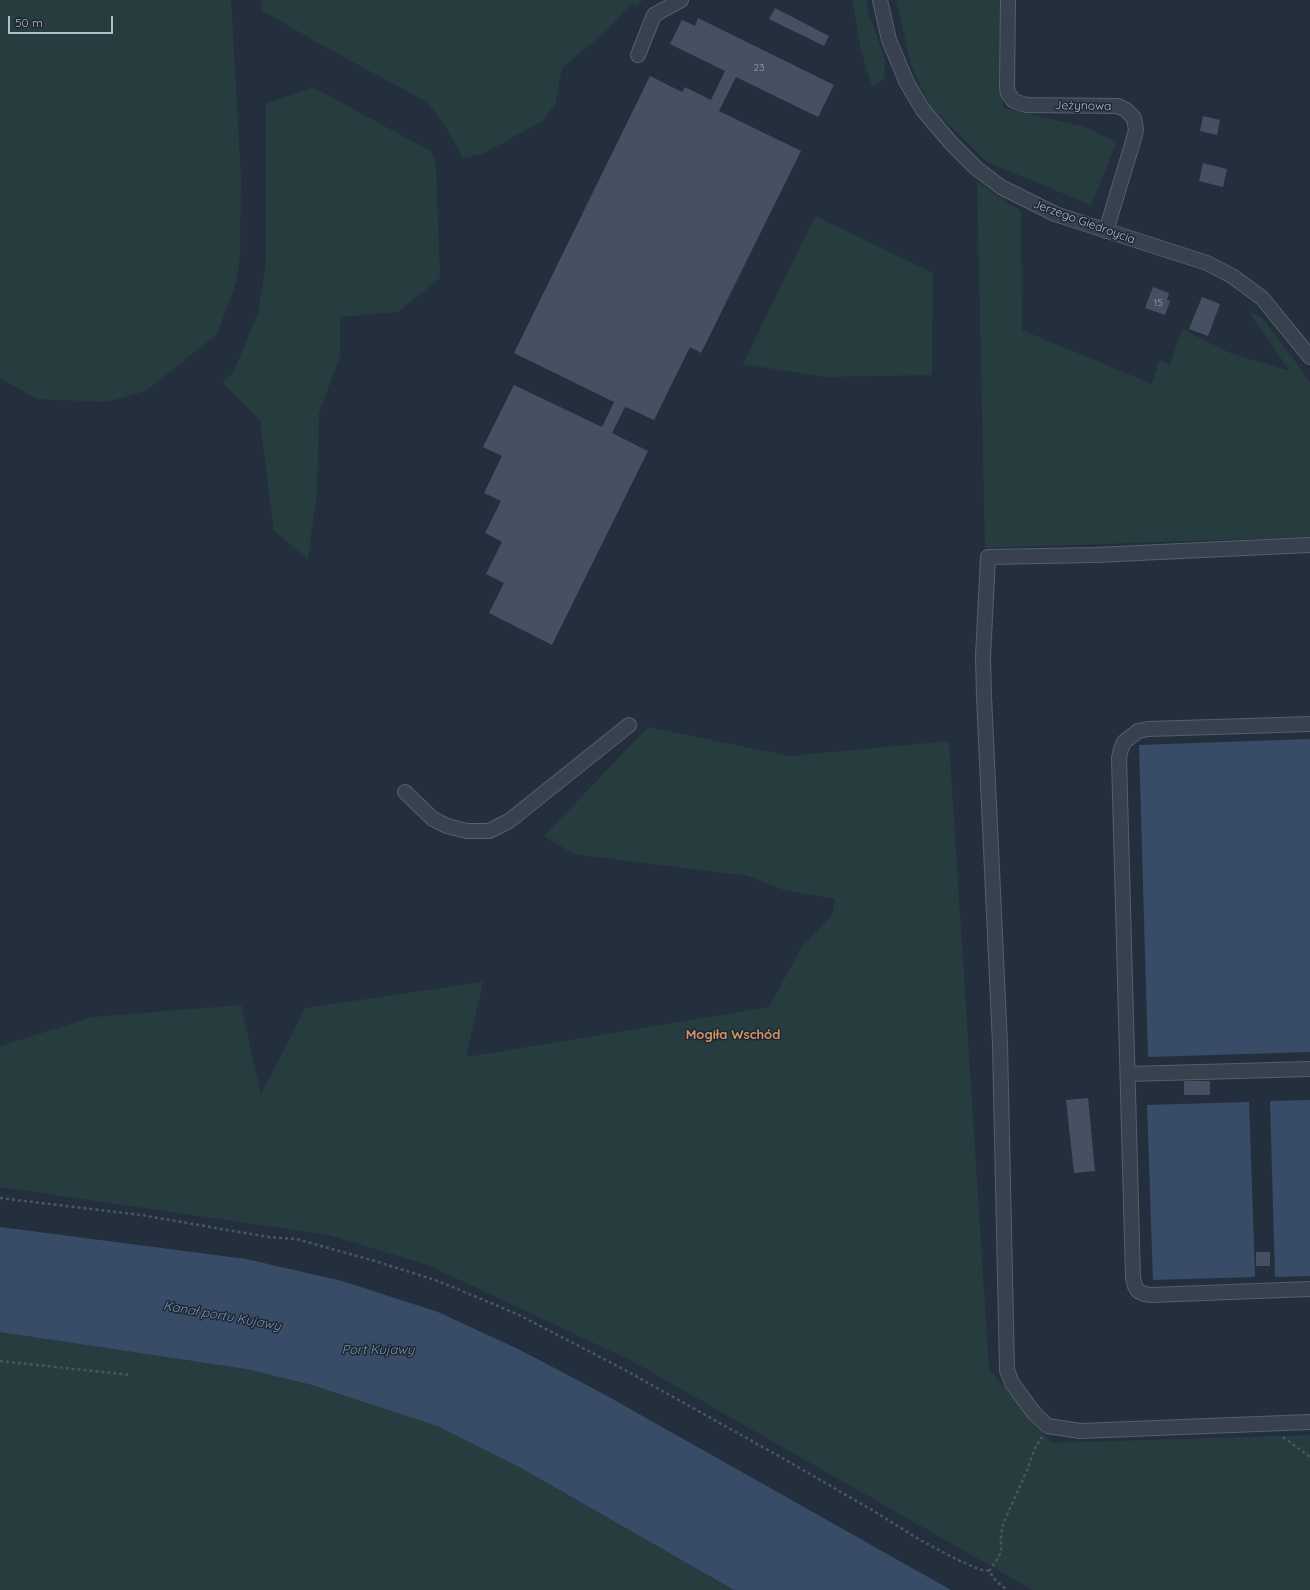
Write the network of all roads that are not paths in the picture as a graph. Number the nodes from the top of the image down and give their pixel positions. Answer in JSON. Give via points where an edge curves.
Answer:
{"nodes":[{"id":1,"x":681,"y":0,"type":"edge"},
{"id":2,"x":880,"y":0,"type":"edge"},
{"id":3,"x":1008,"y":0,"type":"edge"},
{"id":4,"x":638,"y":55,"type":"dead end"},
{"id":5,"x":1106,"y":231,"type":"junction"},
{"id":6,"x":1310,"y":357,"type":"edge"},
{"id":7,"x":1310,"y":545,"type":"edge"},
{"id":8,"x":1310,"y":724,"type":"edge"},
{"id":9,"x":629,"y":725,"type":"dead end"},
{"id":10,"x":405,"y":792,"type":"dead end"},
{"id":11,"x":1310,"y":1069,"type":"edge"},
{"id":12,"x":1128,"y":1074,"type":"junction"},
{"id":13,"x":1310,"y":1289,"type":"edge"},
{"id":14,"x":1310,"y":1422,"type":"edge"}],
"edges":[{"from":1,"to":4,"type":"street","via":[[654,15]]},
{"from":2,"to":5,"type":"street","name":"Jerzego Giedroycia","via":[[890,40],[908,83],[923,110],[950,143],[976,168],[1002,187],[1055,214]]},
{"from":3,"to":5,"type":"street","name":"Jeżynowa","via":[[1007,87],[1014,101],[1026,105],[1118,106],[1134,118],[1136,130]]},
{"from":5,"to":6,"type":"street","name":"Jerzego Giedroycia","via":[[1207,263],[1232,276],[1262,298]]},
{"from":7,"to":14,"type":"street","via":[[988,557],[983,657],[1000,1044],[1007,1370],[1012,1383],[1034,1413],[1048,1426],[1080,1431]]},
{"from":8,"to":12,"type":"street","via":[[1148,729],[1138,731],[1124,742],[1119,758]]},
{"from":9,"to":10,"type":"street","via":[[509,821],[489,831],[467,831],[447,826],[433,819]]},
{"from":11,"to":12,"type":"street"},
{"from":12,"to":13,"type":"street","via":[[1133,1278],[1138,1291],[1151,1295]]}]}
